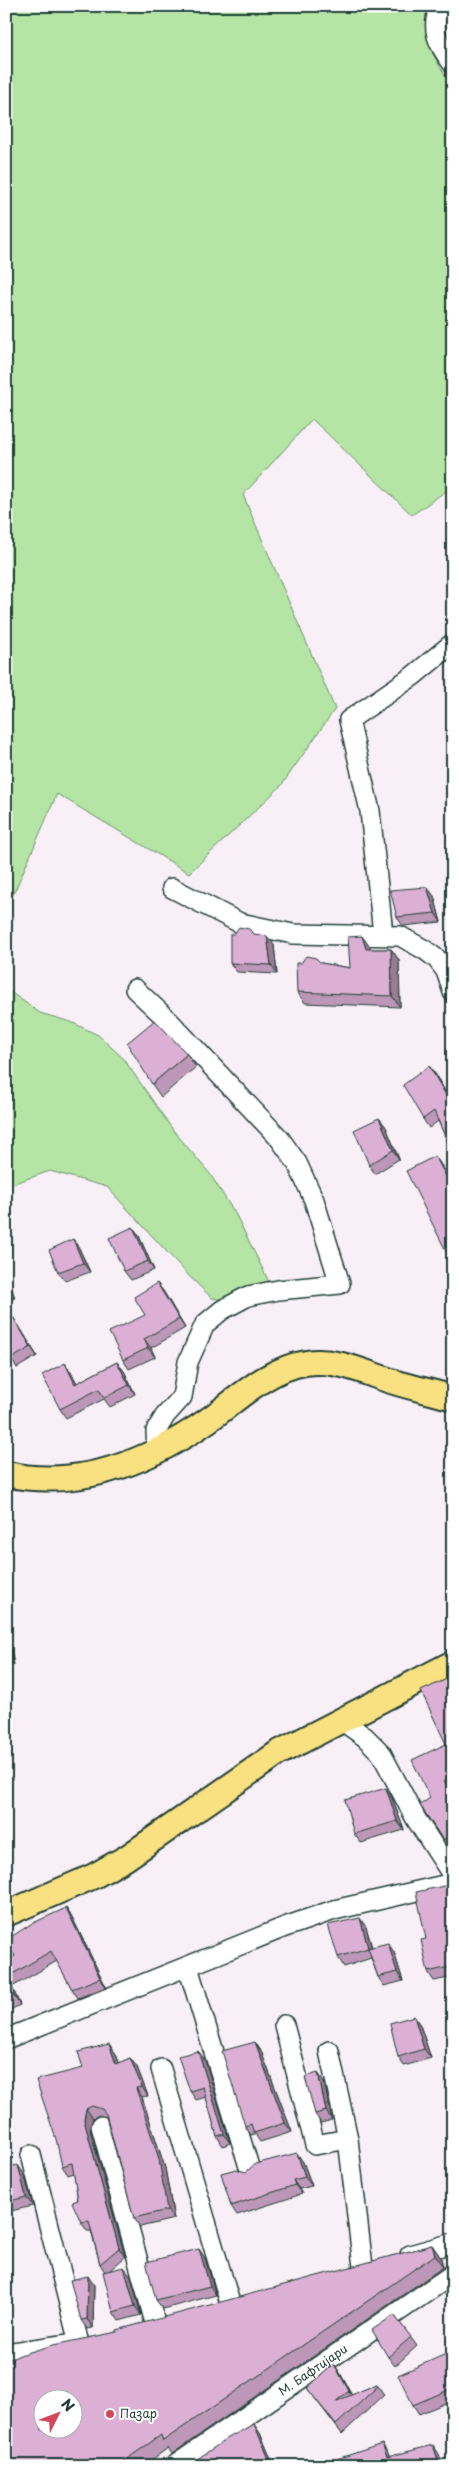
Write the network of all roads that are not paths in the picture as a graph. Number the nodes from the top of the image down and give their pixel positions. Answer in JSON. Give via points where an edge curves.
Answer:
{"nodes":[{"id":1,"x":440,"y":6,"type":"edge"},
{"id":2,"x":453,"y":64,"type":"edge"},
{"id":3,"x":453,"y":643,"type":"edge"},
{"id":4,"x":172,"y":888,"type":"dead end"},
{"id":5,"x":383,"y":934,"type":"junction"},
{"id":6,"x":135,"y":989,"type":"dead end"},
{"id":7,"x":453,"y":992,"type":"edge"},
{"id":8,"x":453,"y":1398,"type":"edge"},
{"id":9,"x":157,"y":1452,"type":"junction"},
{"id":10,"x":6,"y":1474,"type":"edge"},
{"id":11,"x":453,"y":1663,"type":"edge"},
{"id":12,"x":341,"y":1720,"type":"junction"},
{"id":13,"x":453,"y":1876,"type":"edge"},
{"id":14,"x":453,"y":1883,"type":"edge"},
{"id":15,"x":6,"y":1914,"type":"edge"},
{"id":16,"x":188,"y":1967,"type":"junction"},
{"id":17,"x":284,"y":2025,"type":"dead end"},
{"id":18,"x":6,"y":2039,"type":"edge"},
{"id":19,"x":329,"y":2051,"type":"dead end"},
{"id":20,"x":161,"y":2069,"type":"dead end"},
{"id":21,"x":101,"y":2126,"type":"dead end"},
{"id":22,"x":348,"y":2139,"type":"junction"},
{"id":23,"x":31,"y":2154,"type":"dead end"},
{"id":24,"x":250,"y":2170,"type":"edge"},
{"id":25,"x":453,"y":2243,"type":"edge"},
{"id":26,"x":378,"y":2263,"type":"junction"},
{"id":27,"x":344,"y":2272,"type":"edge"},
{"id":28,"x":453,"y":2274,"type":"edge"},
{"id":29,"x":249,"y":2298,"type":"edge"},
{"id":30,"x":230,"y":2303,"type":"junction"},
{"id":31,"x":211,"y":2308,"type":"edge"},
{"id":32,"x":174,"y":2318,"type":"edge"},
{"id":33,"x":155,"y":2323,"type":"junction"},
{"id":34,"x":136,"y":2328,"type":"edge"},
{"id":35,"x":98,"y":2338,"type":"edge"},
{"id":36,"x":79,"y":2343,"type":"junction"},
{"id":37,"x":6,"y":2353,"type":"edge"},
{"id":38,"x":174,"y":2466,"type":"edge"}],
"edges":[{"from":1,"to":2,"type":"street","via":[[435,33]]},
{"from":3,"to":5,"type":"street","via":[[413,676],[349,720],[370,811]]},
{"from":4,"to":5,"type":"street","via":[[240,923],[293,934]]},
{"from":5,"to":7,"type":"street","via":[[400,936],[437,959],[446,971]]},
{"from":6,"to":9,"type":"street","via":[[280,1139],[297,1163],[314,1200],[340,1284],[248,1296],[205,1324],[188,1362],[182,1398],[156,1431]]},
{"from":8,"to":9,"type":"main road","via":[[338,1364],[305,1363],[269,1376]]},
{"from":9,"to":10,"type":"main road","via":[[122,1466],[72,1478],[49,1480]]},
{"from":11,"to":12,"type":"main road"},
{"from":12,"to":13,"type":"street","via":[[365,1736],[381,1753],[416,1819]]},
{"from":12,"to":15,"type":"main road","via":[[278,1753],[126,1858],[94,1876]]},
{"from":14,"to":16,"type":"street","via":[[334,1910]]},
{"from":16,"to":18,"type":"street"},
{"from":16,"to":24,"type":"street"},
{"from":17,"to":22,"type":"street","via":[[315,2145]]},
{"from":19,"to":22,"type":"street"},
{"from":20,"to":30,"type":"street"},
{"from":21,"to":33,"type":"street"},
{"from":22,"to":26,"type":"street"},
{"from":23,"to":36,"type":"street"},
{"from":25,"to":26,"type":"street"},
{"from":26,"to":27,"type":"street"},
{"from":28,"to":38,"type":"street","name":"М. Бафтијари"},
{"from":29,"to":30,"type":"street"},
{"from":30,"to":31,"type":"street"},
{"from":32,"to":33,"type":"street"},
{"from":33,"to":34,"type":"street"},
{"from":35,"to":36,"type":"street"},
{"from":36,"to":37,"type":"street"}]}
